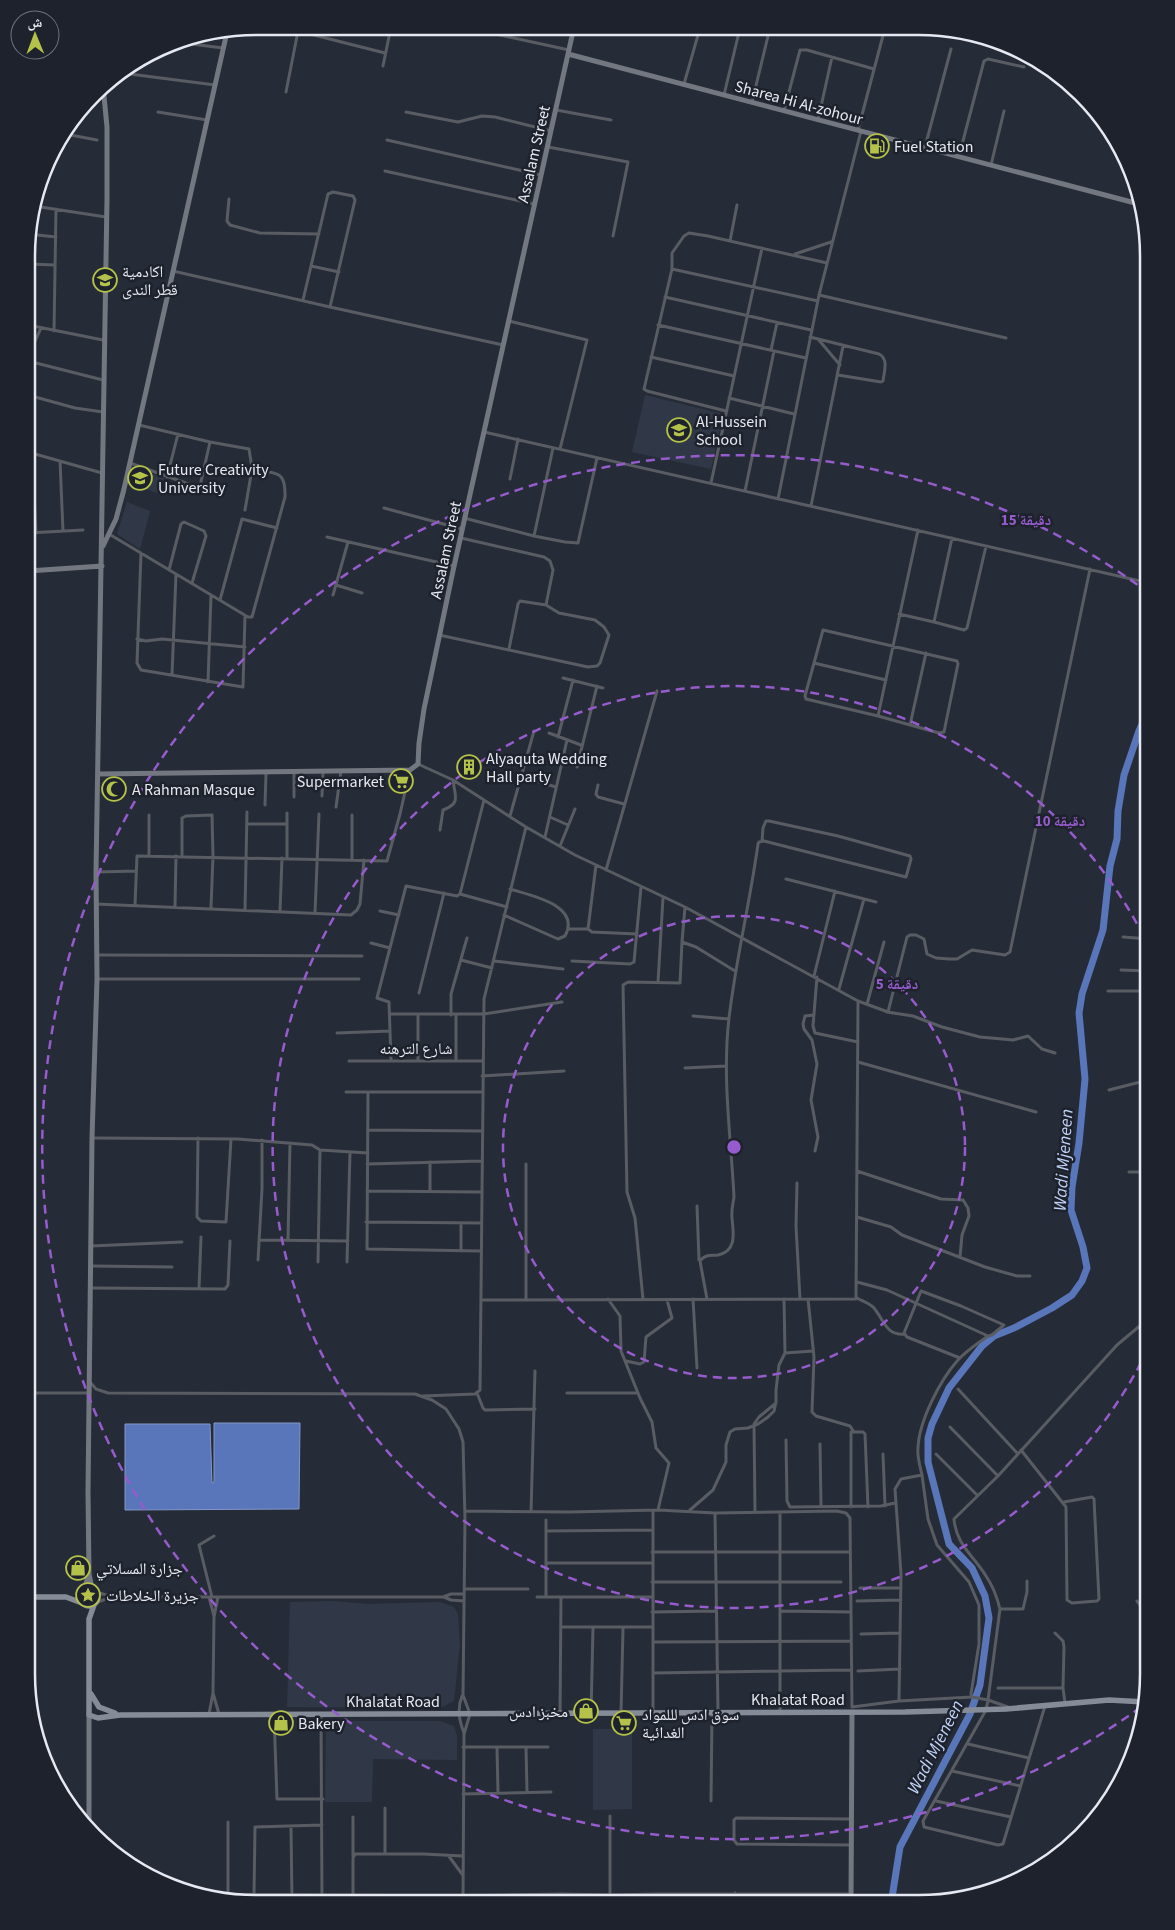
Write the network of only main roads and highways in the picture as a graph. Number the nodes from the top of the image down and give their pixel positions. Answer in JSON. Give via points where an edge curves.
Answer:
{"nodes":[{"id":1,"x":572,"y":35,"type":"edge"},
{"id":2,"x":226,"y":37,"type":"edge"},
{"id":3,"x":569,"y":52,"type":"junction"},
{"id":4,"x":103,"y":97,"type":"edge"},
{"id":5,"x":1133,"y":203,"type":"edge"},
{"id":6,"x":102,"y":547,"type":"junction"},
{"id":7,"x":102,"y":566,"type":"junction"},
{"id":8,"x":35,"y":571,"type":"edge"},
{"id":9,"x":98,"y":774,"type":"junction"},
{"id":10,"x":89,"y":1574,"type":"junction"},
{"id":11,"x":83,"y":1591,"type":"junction"},
{"id":12,"x":94,"y":1591,"type":"junction"},
{"id":13,"x":35,"y":1597,"type":"edge"},
{"id":14,"x":66,"y":1597,"type":"junction"},
{"id":15,"x":95,"y":1603,"type":"junction"},
{"id":16,"x":83,"y":1604,"type":"junction"},
{"id":17,"x":90,"y":1619,"type":"junction"},
{"id":18,"x":90,"y":1691,"type":"junction"},
{"id":19,"x":1138,"y":1702,"type":"edge"},
{"id":20,"x":852,"y":1710,"type":"junction"},
{"id":21,"x":89,"y":1715,"type":"junction"},
{"id":22,"x":120,"y":1715,"type":"junction"},
{"id":23,"x":89,"y":1819,"type":"edge"},
{"id":24,"x":851,"y":1895,"type":"edge"}],
"edges":[{"from":1,"to":3,"type":"main road","name":"Assalam Street"},
{"from":2,"to":6,"type":"main road","via":[[118,512]]},
{"from":3,"to":5,"type":"main road","name":"Sharea Hi Al-zohour"},
{"from":3,"to":9,"type":"main road","name":"Assalam Street","via":[[464,518],[422,719],[418,764],[410,770]]},
{"from":4,"to":6,"type":"main road","via":[[107,127]]},
{"from":6,"to":7,"type":"main road"},
{"from":7,"to":8,"type":"main road"},
{"from":7,"to":9,"type":"main road"},
{"from":9,"to":10,"type":"main road"},
{"from":10,"to":11,"type":"main road"},
{"from":10,"to":12,"type":"main road"},
{"from":11,"to":12,"type":"main road"},
{"from":11,"to":14,"type":"main road"},
{"from":11,"to":16,"type":"main road","via":[[80,1598]]},
{"from":12,"to":15,"type":"main road"},
{"from":13,"to":14,"type":"main road"},
{"from":14,"to":16,"type":"main road"},
{"from":15,"to":16,"type":"main road"},
{"from":15,"to":17,"type":"main road"},
{"from":16,"to":17,"type":"main road"},
{"from":17,"to":18,"type":"main road"},
{"from":18,"to":21,"type":"main road"},
{"from":18,"to":22,"type":"main road","via":[[99,1707]]},
{"from":19,"to":20,"type":"main road","name":"Khalatat Road","via":[[1116,1700],[957,1711]]},
{"from":20,"to":22,"type":"main road","name":"Khalatat Road"},
{"from":20,"to":24,"type":"main road"},
{"from":21,"to":22,"type":"main road","name":"Khalatat Road","via":[[98,1718]]},
{"from":21,"to":23,"type":"main road"}]}
